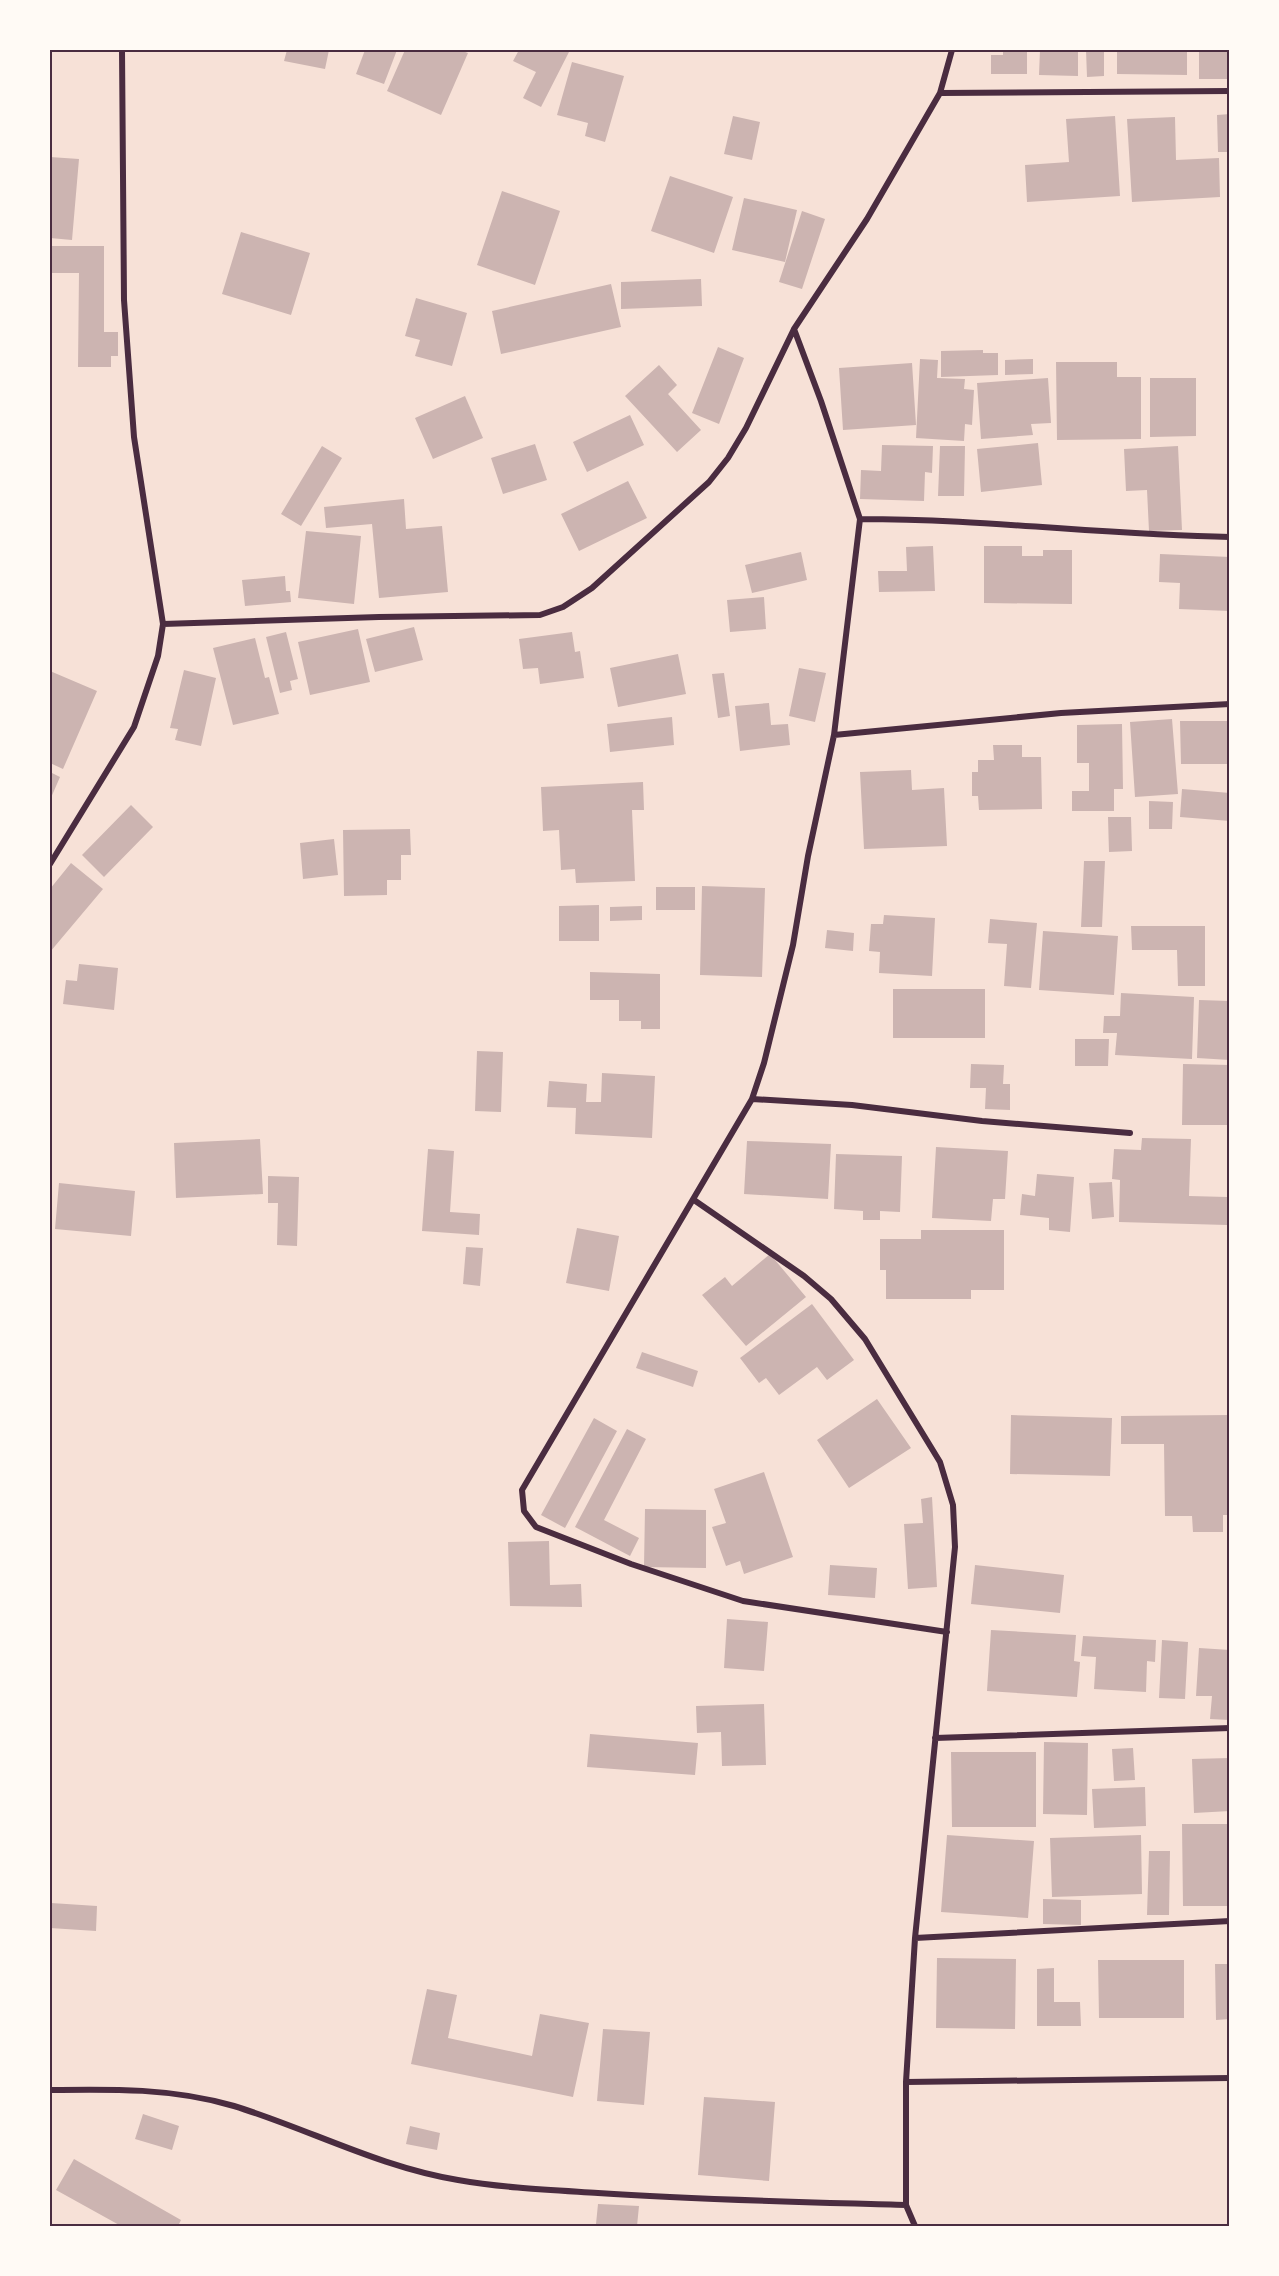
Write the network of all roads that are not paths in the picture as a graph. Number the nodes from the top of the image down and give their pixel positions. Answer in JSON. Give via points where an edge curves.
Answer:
{"nodes":[{"id":1,"x":122,"y":50,"type":"edge"},
{"id":2,"x":952,"y":50,"type":"edge"},
{"id":3,"x":1230,"y":92,"type":"edge"},
{"id":4,"x":939,"y":93,"type":"junction"},
{"id":5,"x":794,"y":329,"type":"junction"},
{"id":6,"x":860,"y":519,"type":"junction"},
{"id":7,"x":1230,"y":537,"type":"edge"},
{"id":8,"x":163,"y":624,"type":"junction"},
{"id":9,"x":1230,"y":704,"type":"edge"},
{"id":10,"x":834,"y":735,"type":"junction"},
{"id":11,"x":50,"y":864,"type":"edge"},
{"id":12,"x":752,"y":1099,"type":"junction"},
{"id":13,"x":1130,"y":1133,"type":"dead end"},
{"id":14,"x":694,"y":1200,"type":"junction"},
{"id":15,"x":947,"y":1632,"type":"junction"},
{"id":16,"x":1230,"y":1728,"type":"edge"},
{"id":17,"x":935,"y":1738,"type":"junction"},
{"id":18,"x":1230,"y":1922,"type":"edge"},
{"id":19,"x":915,"y":1938,"type":"junction"},
{"id":20,"x":1230,"y":2078,"type":"edge"},
{"id":21,"x":906,"y":2082,"type":"junction"},
{"id":22,"x":50,"y":2090,"type":"edge"},
{"id":23,"x":906,"y":2205,"type":"junction"},
{"id":24,"x":915,"y":2226,"type":"edge"}],
"edges":[{"from":1,"to":8,"type":"street","via":[[125,311],[134,437]]},
{"from":2,"to":4,"type":"street"},
{"from":3,"to":4,"type":"street"},
{"from":4,"to":5,"type":"street","via":[[867,219]]},
{"from":5,"to":6,"type":"street"},
{"from":5,"to":8,"type":"street","via":[[746,428],[709,482],[592,588],[562,607],[518,617]]},
{"from":6,"to":7,"type":"street"},
{"from":6,"to":10,"type":"street"},
{"from":8,"to":11,"type":"street","via":[[158,656],[134,727]]},
{"from":9,"to":10,"type":"street","via":[[1061,713]]},
{"from":10,"to":12,"type":"street","via":[[793,945]]},
{"from":12,"to":13,"type":"street"},
{"from":12,"to":14,"type":"street"},
{"from":14,"to":15,"type":"street","via":[[831,1299],[865,1339],[939,1462],[953,1504],[955,1527]]},
{"from":14,"to":15,"type":"street","via":[[522,1490],[524,1510],[536,1527],[743,1601]]},
{"from":15,"to":17,"type":"street"},
{"from":16,"to":17,"type":"street"},
{"from":17,"to":19,"type":"street"},
{"from":18,"to":19,"type":"street"},
{"from":19,"to":21,"type":"street"},
{"from":20,"to":21,"type":"street"},
{"from":21,"to":23,"type":"street"},
{"from":22,"to":23,"type":"street","via":[[133,2089],[182,2094],[234,2106],[405,2169],[458,2180],[661,2198]]},
{"from":23,"to":24,"type":"street"}]}
